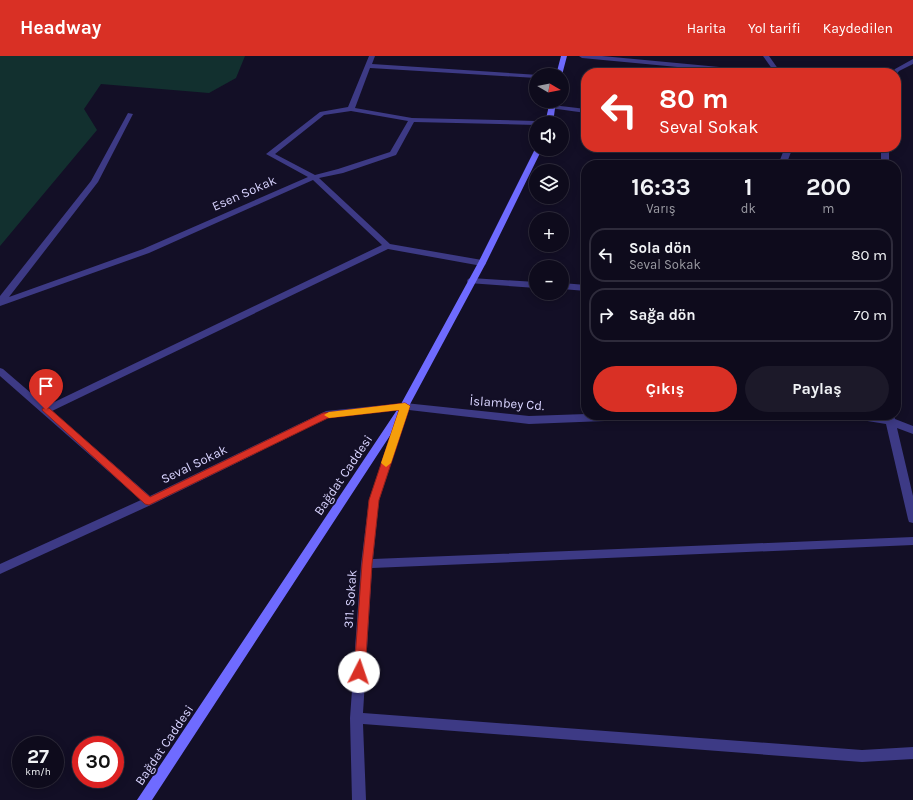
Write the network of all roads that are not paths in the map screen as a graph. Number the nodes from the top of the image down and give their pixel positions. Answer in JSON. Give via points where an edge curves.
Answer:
{"nodes":[{"id":1,"x":372,"y":56,"type":"edge"},
{"id":2,"x":564,"y":56,"type":"edge"},
{"id":3,"x":582,"y":56,"type":"edge"},
{"id":4,"x":766,"y":56,"type":"edge"},
{"id":5,"x":913,"y":61,"type":"edge"},
{"id":6,"x":367,"y":66,"type":"junction"},
{"id":7,"x":561,"y":68,"type":"edge"},
{"id":8,"x":709,"y":68,"type":"edge"},
{"id":9,"x":774,"y":68,"type":"edge"},
{"id":10,"x":901,"y":68,"type":"edge"},
{"id":11,"x":529,"y":76,"type":"edge"},
{"id":12,"x":569,"y":107,"type":"edge"},
{"id":13,"x":351,"y":109,"type":"junction"},
{"id":14,"x":581,"y":110,"type":"edge"},
{"id":15,"x":130,"y":114,"type":"dead end"},
{"id":16,"x":412,"y":120,"type":"junction"},
{"id":17,"x":529,"y":123,"type":"edge"},
{"id":18,"x":535,"y":156,"type":"edge"},
{"id":19,"x":314,"y":177,"type":"junction"},
{"id":20,"x":387,"y":246,"type":"junction"},
{"id":21,"x":482,"y":263,"type":"junction"},
{"id":22,"x":472,"y":281,"type":"junction"},
{"id":23,"x":529,"y":285,"type":"edge"},
{"id":24,"x":569,"y":287,"type":"edge"},
{"id":25,"x":581,"y":288,"type":"edge"},
{"id":26,"x":0,"y":302,"type":"edge"},
{"id":27,"x":0,"y":371,"type":"edge"},
{"id":28,"x":405,"y":406,"type":"junction"},
{"id":29,"x":46,"y":410,"type":"junction"},
{"id":30,"x":581,"y":418,"type":"edge"},
{"id":31,"x":889,"y":420,"type":"edge"},
{"id":32,"x":893,"y":420,"type":"edge"},
{"id":33,"x":913,"y":430,"type":"edge"},
{"id":34,"x":149,"y":501,"type":"junction"},
{"id":35,"x":913,"y":519,"type":"edge"},
{"id":36,"x":913,"y":541,"type":"edge"},
{"id":37,"x":367,"y":564,"type":"junction"},
{"id":38,"x":0,"y":569,"type":"edge"},
{"id":39,"x":356,"y":718,"type":"junction"},
{"id":40,"x":913,"y":753,"type":"edge"},
{"id":41,"x":144,"y":800,"type":"edge"},
{"id":42,"x":359,"y":800,"type":"edge"}],
"edges":[{"from":1,"to":6,"type":"street"},
{"from":2,"to":7,"type":"main road"},
{"from":3,"to":8,"type":"street"},
{"from":4,"to":9,"type":"street"},
{"from":5,"to":10,"type":"street"},
{"from":6,"to":11,"type":"street"},
{"from":6,"to":13,"type":"street"},
{"from":12,"to":14,"type":"street"},
{"from":13,"to":16,"type":"street"},
{"from":13,"to":19,"type":"street","via":[[322,113],[270,154]]},
{"from":15,"to":26,"type":"street","via":[[94,182]]},
{"from":16,"to":17,"type":"street"},
{"from":16,"to":19,"type":"street","name":"Esen Sokak","via":[[393,154]]},
{"from":18,"to":21,"type":"main road","name":"Bağdat Caddesi"},
{"from":19,"to":20,"type":"street"},
{"from":19,"to":26,"type":"street","name":"Esen Sokak","via":[[146,251]]},
{"from":20,"to":21,"type":"street"},
{"from":20,"to":29,"type":"street"},
{"from":21,"to":22,"type":"main road","name":"Bağdat Caddesi"},
{"from":22,"to":23,"type":"street"},
{"from":22,"to":28,"type":"main road","name":"Bağdat Caddesi"},
{"from":24,"to":25,"type":"street"},
{"from":27,"to":29,"type":"street"},
{"from":28,"to":30,"type":"street","name":"İslambey Cd.","via":[[529,420]]},
{"from":28,"to":34,"type":"street","name":"Seval Sokak","via":[[326,415]]},
{"from":28,"to":37,"type":"street","name":"311. Sokak","via":[[374,500]]},
{"from":28,"to":41,"type":"main road","name":"Bağdat Caddesi"},
{"from":29,"to":34,"type":"street"},
{"from":31,"to":35,"type":"street"},
{"from":32,"to":33,"type":"street"},
{"from":34,"to":38,"type":"street","name":"Seval Sokak"},
{"from":36,"to":37,"type":"street"},
{"from":37,"to":39,"type":"street","name":"311. Sokak"},
{"from":39,"to":40,"type":"street","via":[[862,756]]},
{"from":39,"to":42,"type":"street","name":"311. Sokak"}]}
